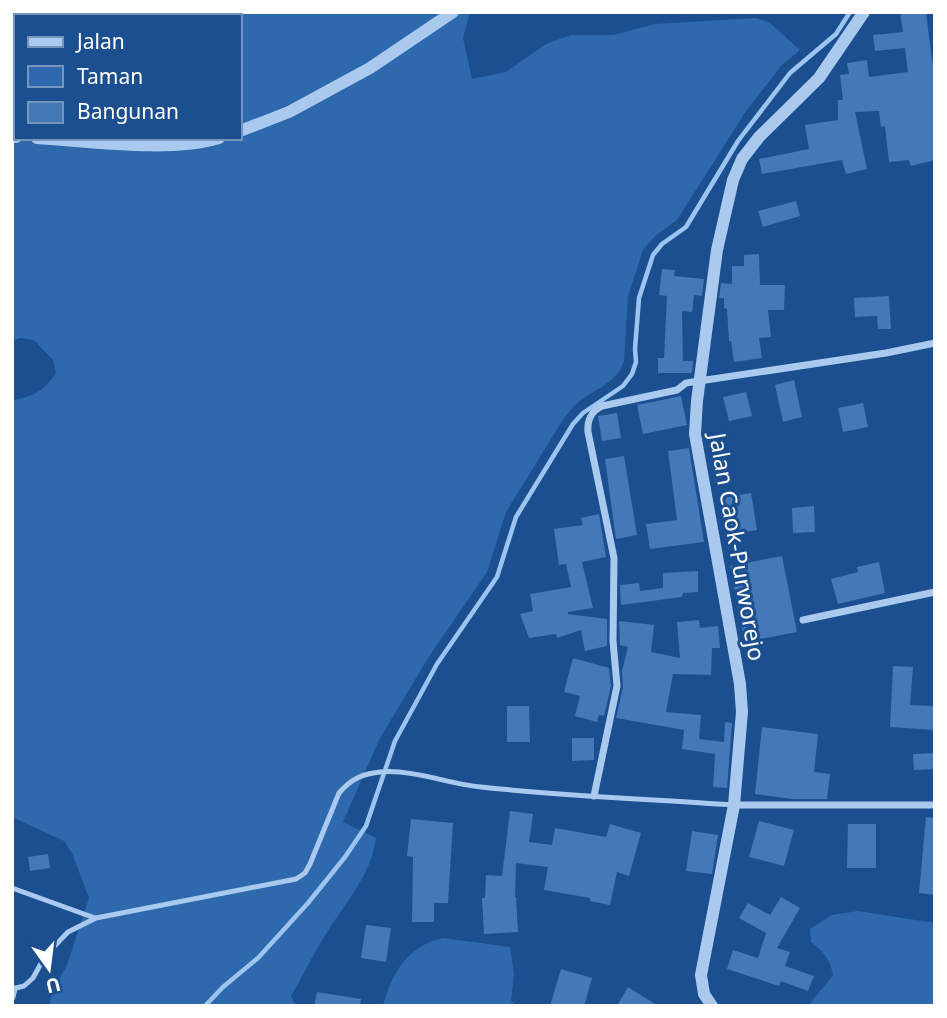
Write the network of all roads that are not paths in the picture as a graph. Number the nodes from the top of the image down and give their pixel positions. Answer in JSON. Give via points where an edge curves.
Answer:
{"nodes":[{"id":1,"x":453,"y":12,"type":"edge"},
{"id":2,"x":864,"y":12,"type":"edge"},
{"id":3,"x":242,"y":130,"type":"edge"},
{"id":4,"x":70,"y":140,"type":"edge"},
{"id":5,"x":212,"y":140,"type":"edge"},
{"id":6,"x":935,"y":343,"type":"edge"},
{"id":7,"x":701,"y":381,"type":"junction"},
{"id":8,"x":935,"y":592,"type":"edge"},
{"id":9,"x":803,"y":620,"type":"dead end"},
{"id":10,"x":594,"y":796,"type":"junction"},
{"id":11,"x":734,"y":805,"type":"junction"},
{"id":12,"x":935,"y":805,"type":"edge"},
{"id":13,"x":12,"y":888,"type":"edge"},
{"id":14,"x":96,"y":918,"type":"junction"},
{"id":15,"x":13,"y":992,"type":"edge"},
{"id":16,"x":712,"y":1006,"type":"edge"}],
"edges":[{"from":1,"to":3,"type":"street","via":[[370,68],[289,112]]},
{"from":2,"to":7,"type":"street","name":"Jalan Caok-Purworejo","via":[[819,78],[742,159],[717,250]]},
{"from":4,"to":5,"type":"street","via":[[169,146]]},
{"from":6,"to":7,"type":"street"},
{"from":7,"to":10,"type":"street","via":[[602,406],[593,412],[587,426],[614,558],[612,641],[617,686]]},
{"from":7,"to":11,"type":"street","name":"Jalan Caok-Purworejo","via":[[695,434],[741,694]]},
{"from":8,"to":9,"type":"street"},
{"from":10,"to":11,"type":"lane"},
{"from":10,"to":14,"type":"lane","via":[[471,786],[395,772],[356,778],[339,793],[310,864],[296,879]]},
{"from":11,"to":12,"type":"street"},
{"from":11,"to":16,"type":"street","name":"Jalan Caok-Purworejo","via":[[701,975],[704,994]]},
{"from":13,"to":14,"type":"lane"},
{"from":14,"to":15,"type":"lane","via":[[68,932],[45,956],[33,978]]}]}
